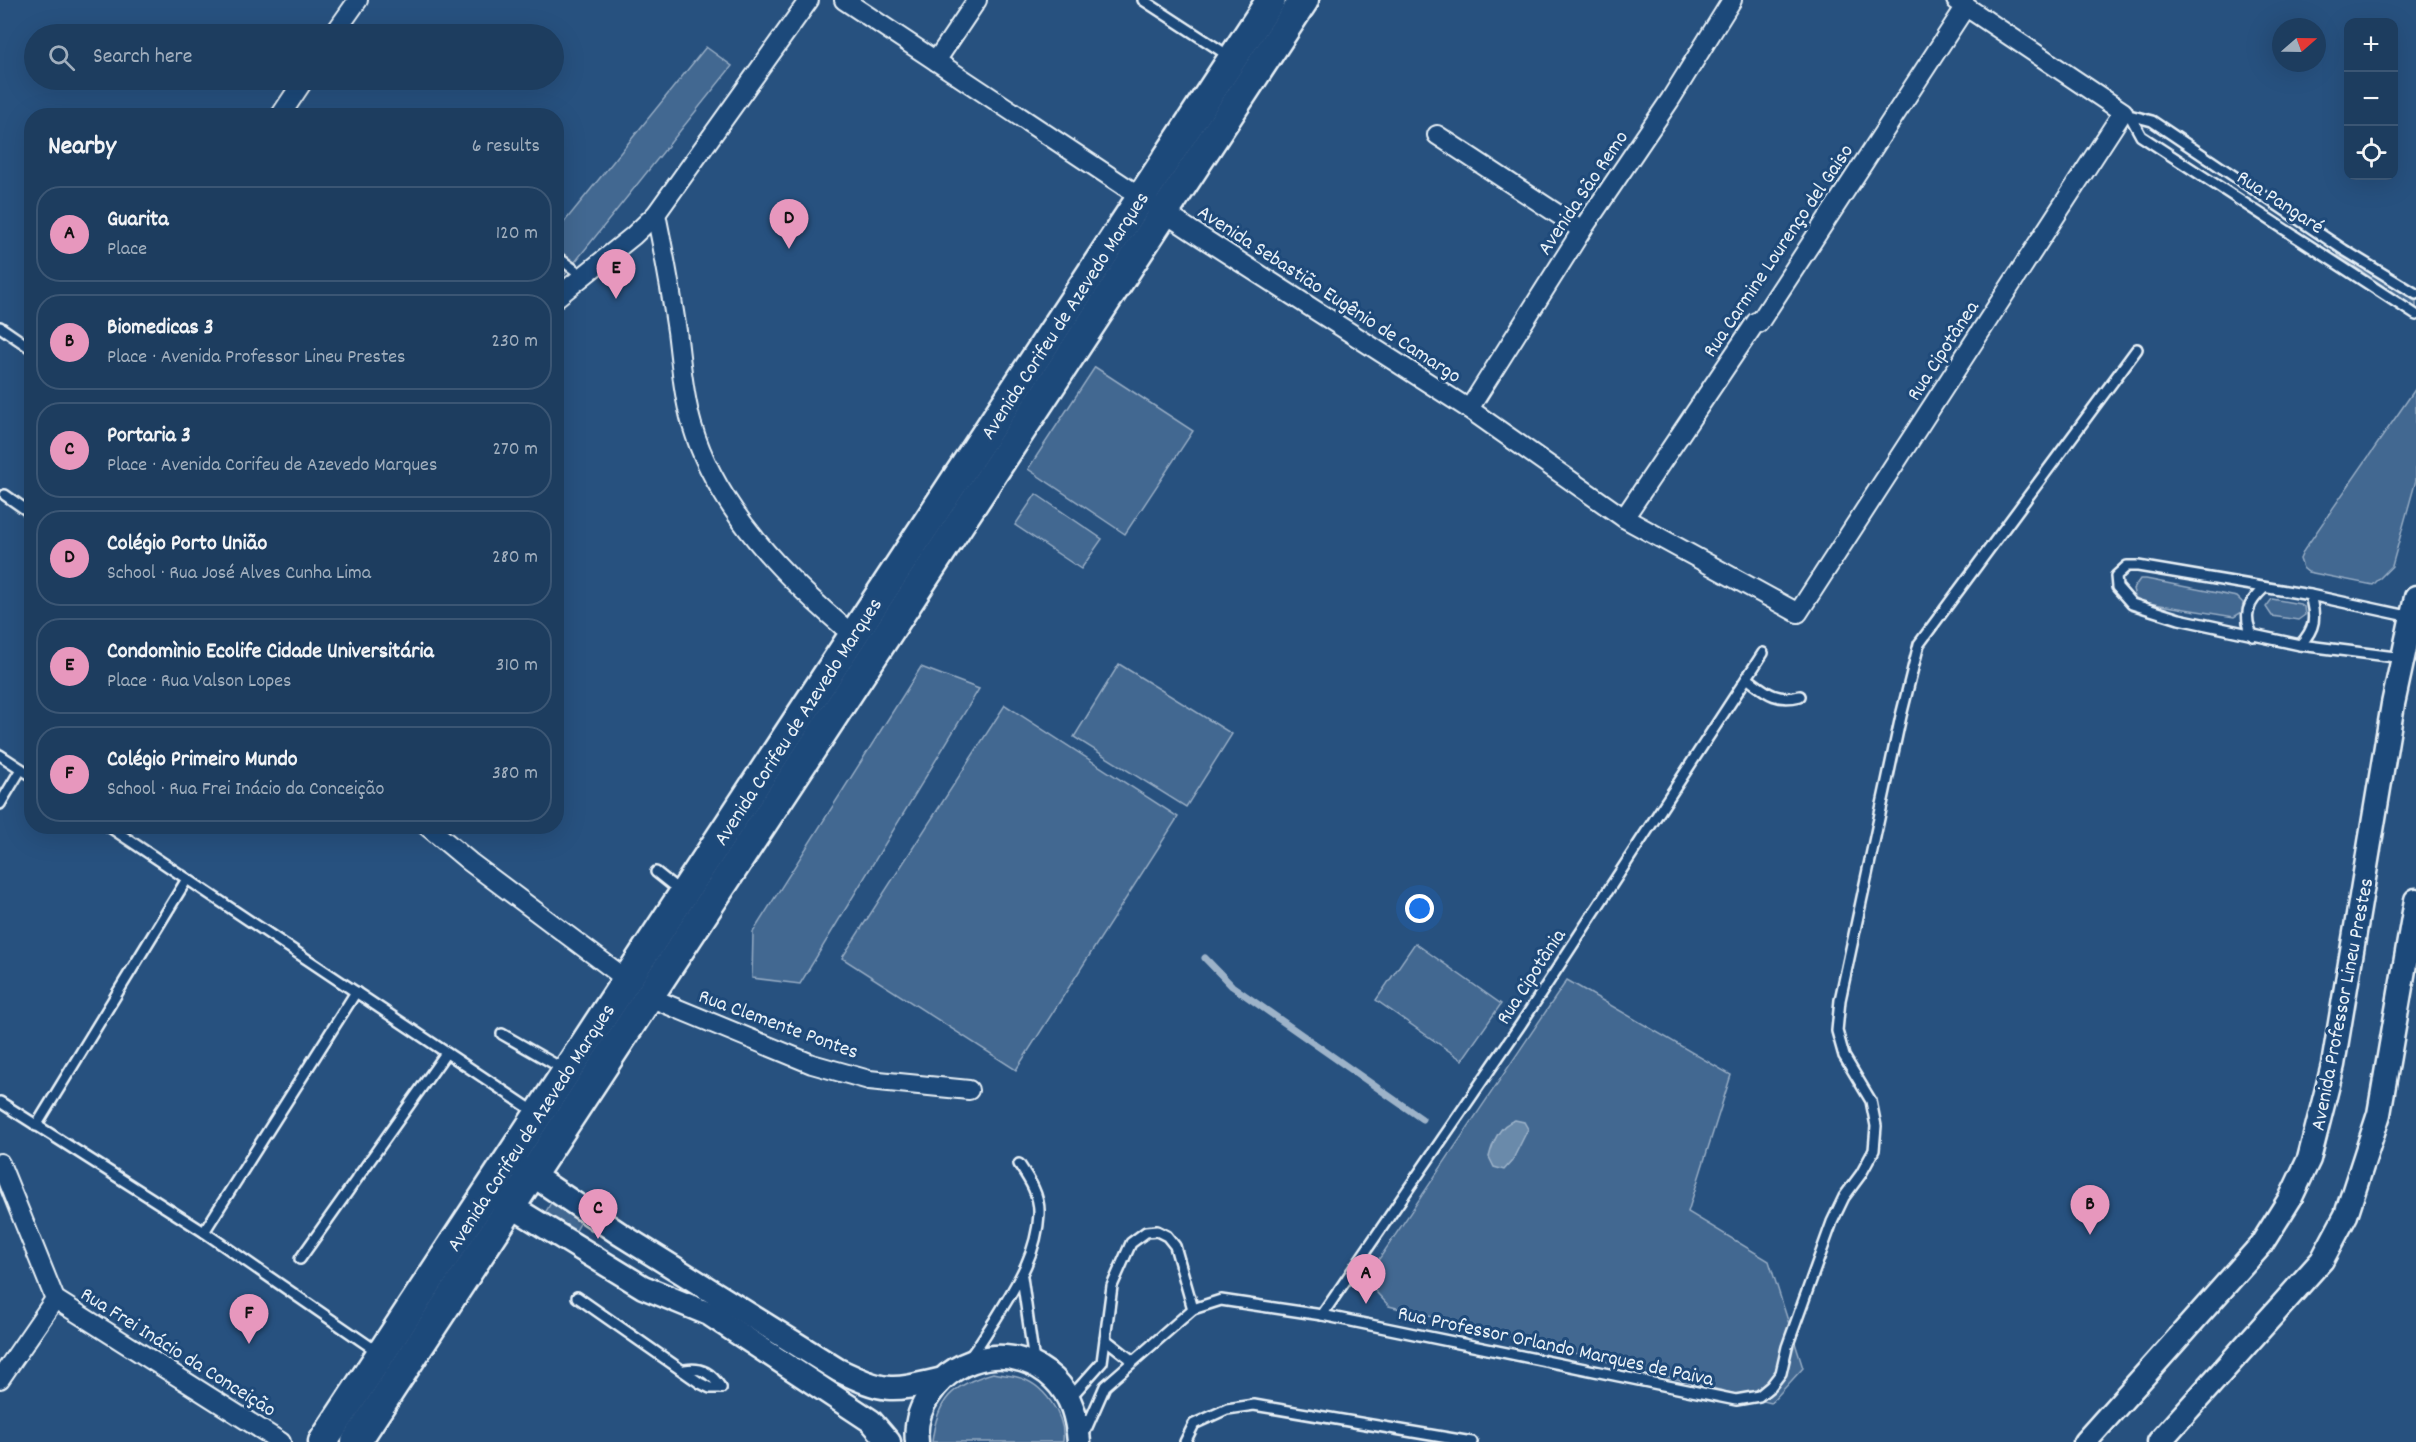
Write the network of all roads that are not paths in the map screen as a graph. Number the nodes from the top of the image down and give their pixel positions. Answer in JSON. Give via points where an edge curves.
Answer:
{"nodes":[{"id":1,"x":357,"y":0,"type":"edge"},
{"id":2,"x":809,"y":0,"type":"edge"},
{"id":3,"x":844,"y":0,"type":"edge"},
{"id":4,"x":977,"y":0,"type":"edge"},
{"id":5,"x":1143,"y":0,"type":"edge"},
{"id":6,"x":1271,"y":0,"type":"edge"},
{"id":7,"x":1304,"y":0,"type":"edge"},
{"id":8,"x":1732,"y":0,"type":"edge"},
{"id":9,"x":1961,"y":3,"type":"edge"},
{"id":10,"x":341,"y":24,"type":"edge"},
{"id":11,"x":936,"y":61,"type":"junction"},
{"id":12,"x":1244,"y":66,"type":"junction"},
{"id":13,"x":297,"y":90,"type":"edge"},
{"id":14,"x":285,"y":108,"type":"edge"},
{"id":15,"x":2127,"y":114,"type":"junction"},
{"id":16,"x":1437,"y":135,"type":"dead end"},
{"id":17,"x":1153,"y":205,"type":"junction"},
{"id":18,"x":656,"y":214,"type":"junction"},
{"id":19,"x":1582,"y":230,"type":"junction"},
{"id":20,"x":564,"y":262,"type":"edge"},
{"id":21,"x":583,"y":276,"type":"junction"},
{"id":22,"x":564,"y":291,"type":"edge"},
{"id":23,"x":2416,"y":294,"type":"edge"},
{"id":24,"x":2416,"y":315,"type":"edge"},
{"id":25,"x":0,"y":327,"type":"edge"},
{"id":26,"x":24,"y":344,"type":"edge"},
{"id":27,"x":2137,"y":349,"type":"dead end"},
{"id":28,"x":1469,"y":409,"type":"junction"},
{"id":29,"x":5,"y":495,"type":"dead end"},
{"id":30,"x":24,"y":508,"type":"edge"},
{"id":31,"x":1624,"y":518,"type":"junction"},
{"id":32,"x":2264,"y":588,"type":"junction"},
{"id":33,"x":2310,"y":596,"type":"junction"},
{"id":34,"x":2414,"y":607,"type":"edge"},
{"id":35,"x":1798,"y":613,"type":"joint"},
{"id":36,"x":853,"y":635,"type":"junction"},
{"id":37,"x":2253,"y":636,"type":"junction"},
{"id":38,"x":2300,"y":645,"type":"junction"},
{"id":39,"x":1763,"y":653,"type":"dead end"},
{"id":40,"x":2404,"y":658,"type":"junction"},
{"id":41,"x":1747,"y":678,"type":"junction"},
{"id":42,"x":1800,"y":696,"type":"dead end"},
{"id":43,"x":0,"y":755,"type":"edge"},
{"id":44,"x":21,"y":769,"type":"junction"},
{"id":45,"x":24,"y":771,"type":"edge"},
{"id":46,"x":789,"y":783,"type":"junction"},
{"id":47,"x":0,"y":804,"type":"edge"},
{"id":48,"x":120,"y":834,"type":"edge"},
{"id":49,"x":437,"y":834,"type":"edge"},
{"id":50,"x":656,"y":872,"type":"dead end"},
{"id":51,"x":187,"y":879,"type":"junction"},
{"id":52,"x":683,"y":894,"type":"junction"},
{"id":53,"x":2416,"y":900,"type":"edge"},
{"id":54,"x":626,"y":979,"type":"junction"},
{"id":55,"x":356,"y":992,"type":"junction"},
{"id":56,"x":649,"y":997,"type":"junction"},
{"id":57,"x":502,"y":1034,"type":"dead end"},
{"id":58,"x":446,"y":1053,"type":"junction"},
{"id":59,"x":567,"y":1071,"type":"junction"},
{"id":60,"x":969,"y":1090,"type":"dead end"},
{"id":61,"x":0,"y":1102,"type":"edge"},
{"id":62,"x":538,"y":1114,"type":"junction"},
{"id":63,"x":36,"y":1126,"type":"junction"},
{"id":64,"x":0,"y":1163,"type":"edge"},
{"id":65,"x":1018,"y":1164,"type":"dead end"},
{"id":66,"x":521,"y":1167,"type":"junction"},
{"id":67,"x":499,"y":1198,"type":"junction"},
{"id":68,"x":204,"y":1232,"type":"junction"},
{"id":69,"x":300,"y":1259,"type":"dead end"},
{"id":70,"x":1022,"y":1277,"type":"junction"},
{"id":71,"x":577,"y":1298,"type":"dead end"},
{"id":72,"x":55,"y":1299,"type":"junction"},
{"id":73,"x":1193,"y":1309,"type":"junction"},
{"id":74,"x":1322,"y":1315,"type":"junction"},
{"id":75,"x":1105,"y":1339,"type":"junction"},
{"id":76,"x":381,"y":1354,"type":"junction"},
{"id":77,"x":1133,"y":1361,"type":"junction"},
{"id":78,"x":965,"y":1362,"type":"junction"},
{"id":79,"x":1034,"y":1365,"type":"junction"},
{"id":80,"x":685,"y":1370,"type":"dead end"},
{"id":81,"x":0,"y":1379,"type":"edge"},
{"id":82,"x":939,"y":1380,"type":"junction"},
{"id":83,"x":1069,"y":1399,"type":"junction"},
{"id":84,"x":1455,"y":1441,"type":"edge"},
{"id":85,"x":280,"y":1442,"type":"edge"},
{"id":86,"x":323,"y":1442,"type":"edge"},
{"id":87,"x":356,"y":1442,"type":"edge"},
{"id":88,"x":890,"y":1442,"type":"edge"},
{"id":89,"x":917,"y":1442,"type":"edge"},
{"id":90,"x":1080,"y":1442,"type":"edge"},
{"id":91,"x":1185,"y":1442,"type":"edge"},
{"id":92,"x":1472,"y":1442,"type":"edge"},
{"id":93,"x":2085,"y":1442,"type":"edge"},
{"id":94,"x":2159,"y":1442,"type":"edge"}],
"edges":[{"from":1,"to":10,"type":"street"},
{"from":2,"to":18,"type":"street"},
{"from":3,"to":11,"type":"street","name":"Avenida Sebastião Eugênio de Camargo"},
{"from":4,"to":11,"type":"street"},
{"from":5,"to":12,"type":"lane"},
{"from":6,"to":12,"type":"main road","name":"Avenida Corifeu de Azevedo Marques"},
{"from":7,"to":12,"type":"main road","name":"Avenida Corifeu de Azevedo Marques"},
{"from":8,"to":19,"type":"street","name":"Avenida São Remo"},
{"from":9,"to":15,"type":"street","name":"Rua Pangaré"},
{"from":9,"to":31,"type":"street","name":"Rua Carmine Lourenço del Gaiso","via":[[1759,323],[1756,322]]},
{"from":11,"to":17,"type":"street","name":"Avenida Sebastião Eugênio de Camargo"},
{"from":12,"to":17,"type":"main road","name":"Avenida Corifeu de Azevedo Marques"},
{"from":13,"to":14,"type":"street"},
{"from":15,"to":23,"type":"lane","name":"Rua Pangaré","via":[[2152,121]]},
{"from":15,"to":24,"type":"lane","name":"Rua Pangaré","via":[[2141,136]]},
{"from":15,"to":35,"type":"street","name":"Rua Cipotânea"},
{"from":16,"to":19,"type":"street"},
{"from":17,"to":28,"type":"street","name":"Avenida Sebastião Eugênio de Camargo"},
{"from":17,"to":36,"type":"main road","name":"Avenida Corifeu de Azevedo Marques"},
{"from":17,"to":46,"type":"main road","name":"Avenida Corifeu de Azevedo Marques"},
{"from":18,"to":21,"type":"street"},
{"from":18,"to":36,"type":"street","via":[[692,425],[711,474],[776,562]]},
{"from":19,"to":28,"type":"street","name":"Avenida São Remo"},
{"from":20,"to":21,"type":"lane"},
{"from":21,"to":22,"type":"street"},
{"from":25,"to":26,"type":"lane"},
{"from":27,"to":74,"type":"lane","name":"Rua Professor Orlando Marques de Paiva","via":[[1919,644],[1838,1021],[1845,1056],[1871,1101],[1876,1126],[1874,1150],[1832,1222],[1780,1372],[1771,1386],[1759,1396],[1736,1400]]},
{"from":28,"to":31,"type":"street","name":"Avenida Sebastião Eugênio de Camargo"},
{"from":29,"to":30,"type":"lane"},
{"from":31,"to":35,"type":"street","name":"Avenida Sebastião Eugênio de Camargo"},
{"from":32,"to":33,"type":"lane"},
{"from":32,"to":37,"type":"lane","via":[[2247,610]]},
{"from":32,"to":37,"type":"lane","via":[[2138,566],[2127,566],[2116,576],[2117,588],[2132,604]]},
{"from":33,"to":34,"type":"lane"},
{"from":33,"to":38,"type":"lane","via":[[2314,625]]},
{"from":34,"to":40,"type":"street","name":"Avenida Professor Lineu Prestes"},
{"from":36,"to":46,"type":"main road","via":[[860,648],[788,764]]},
{"from":36,"to":52,"type":"main road","name":"Avenida Corifeu de Azevedo Marques"},
{"from":37,"to":38,"type":"lane"},
{"from":38,"to":40,"type":"lane"},
{"from":39,"to":41,"type":"lane","name":"Rua Cipotânia"},
{"from":40,"to":93,"type":"street","name":"Avenida Professor Lineu Prestes","via":[[2333,1065],[2309,1159],[2261,1245]]},
{"from":41,"to":42,"type":"lane","via":[[1778,698]]},
{"from":41,"to":74,"type":"lane","name":"Rua Cipotânia","via":[[1521,1024]]},
{"from":43,"to":44,"type":"lane"},
{"from":44,"to":45,"type":"lane"},
{"from":44,"to":47,"type":"lane"},
{"from":46,"to":56,"type":"main road","name":"Avenida Corifeu de Azevedo Marques"},
{"from":48,"to":51,"type":"lane"},
{"from":49,"to":54,"type":"street"},
{"from":50,"to":52,"type":"lane"},
{"from":51,"to":55,"type":"lane"},
{"from":51,"to":63,"type":"lane"},
{"from":52,"to":54,"type":"main road","name":"Avenida Corifeu de Azevedo Marques"},
{"from":53,"to":94,"type":"street","via":[[2379,1114],[2346,1215],[2322,1260]]},
{"from":54,"to":59,"type":"main road","name":"Avenida Corifeu de Azevedo Marques"},
{"from":55,"to":58,"type":"lane"},
{"from":55,"to":68,"type":"lane"},
{"from":56,"to":60,"type":"street","name":"Rua Clemente Pontes","via":[[812,1064],[869,1080]]},
{"from":56,"to":66,"type":"main road","name":"Avenida Corifeu de Azevedo Marques"},
{"from":57,"to":59,"type":"lane"},
{"from":58,"to":62,"type":"lane"},
{"from":58,"to":69,"type":"lane"},
{"from":59,"to":62,"type":"main road","name":"Avenida Corifeu de Azevedo Marques"},
{"from":61,"to":63,"type":"lane"},
{"from":62,"to":66,"type":"main road","name":"Avenida Corifeu de Azevedo Marques"},
{"from":63,"to":68,"type":"lane"},
{"from":64,"to":72,"type":"street","name":"Rua Frei Inácio da Conceição"},
{"from":65,"to":70,"type":"lane","via":[[1033,1185],[1040,1213]]},
{"from":66,"to":67,"type":"main road","name":"Avenida Corifeu de Azevedo Marques"},
{"from":66,"to":82,"type":"street","via":[[620,1234],[838,1370],[887,1389]]},
{"from":67,"to":76,"type":"main road","name":"Avenida Corifeu de Azevedo Marques"},
{"from":67,"to":87,"type":"main road","name":"Avenida Corifeu de Azevedo Marques"},
{"from":67,"to":88,"type":"street","via":[[643,1287],[709,1314],[871,1420]]},
{"from":68,"to":76,"type":"lane"},
{"from":70,"to":78,"type":"lane"},
{"from":70,"to":79,"type":"lane"},
{"from":71,"to":80,"type":"lane"},
{"from":72,"to":81,"type":"street"},
{"from":72,"to":85,"type":"street","name":"Rua Frei Inácio da Conceição"},
{"from":73,"to":74,"type":"lane","name":"Rua Professor Orlando Marques de Paiva","via":[[1221,1300]]},
{"from":73,"to":75,"type":"lane","via":[[1174,1246],[1167,1236],[1157,1231],[1146,1232],[1131,1243],[1112,1286]]},
{"from":73,"to":77,"type":"lane"},
{"from":75,"to":77,"type":"lane"},
{"from":75,"to":83,"type":"lane","via":[[1102,1362]]},
{"from":76,"to":86,"type":"main road","name":"Avenida Corifeu de Azevedo Marques"},
{"from":77,"to":90,"type":"lane","via":[[1105,1386]]},
{"from":78,"to":79,"type":"street","via":[[1000,1356]]},
{"from":78,"to":82,"type":"street"},
{"from":79,"to":83,"type":"street","via":[[1054,1379]]},
{"from":82,"to":89,"type":"street","via":[[922,1404]]},
{"from":83,"to":90,"type":"street"},
{"from":84,"to":91,"type":"lane","via":[[1254,1406],[1227,1409],[1194,1424]]},
{"from":84,"to":92,"type":"lane"}]}
